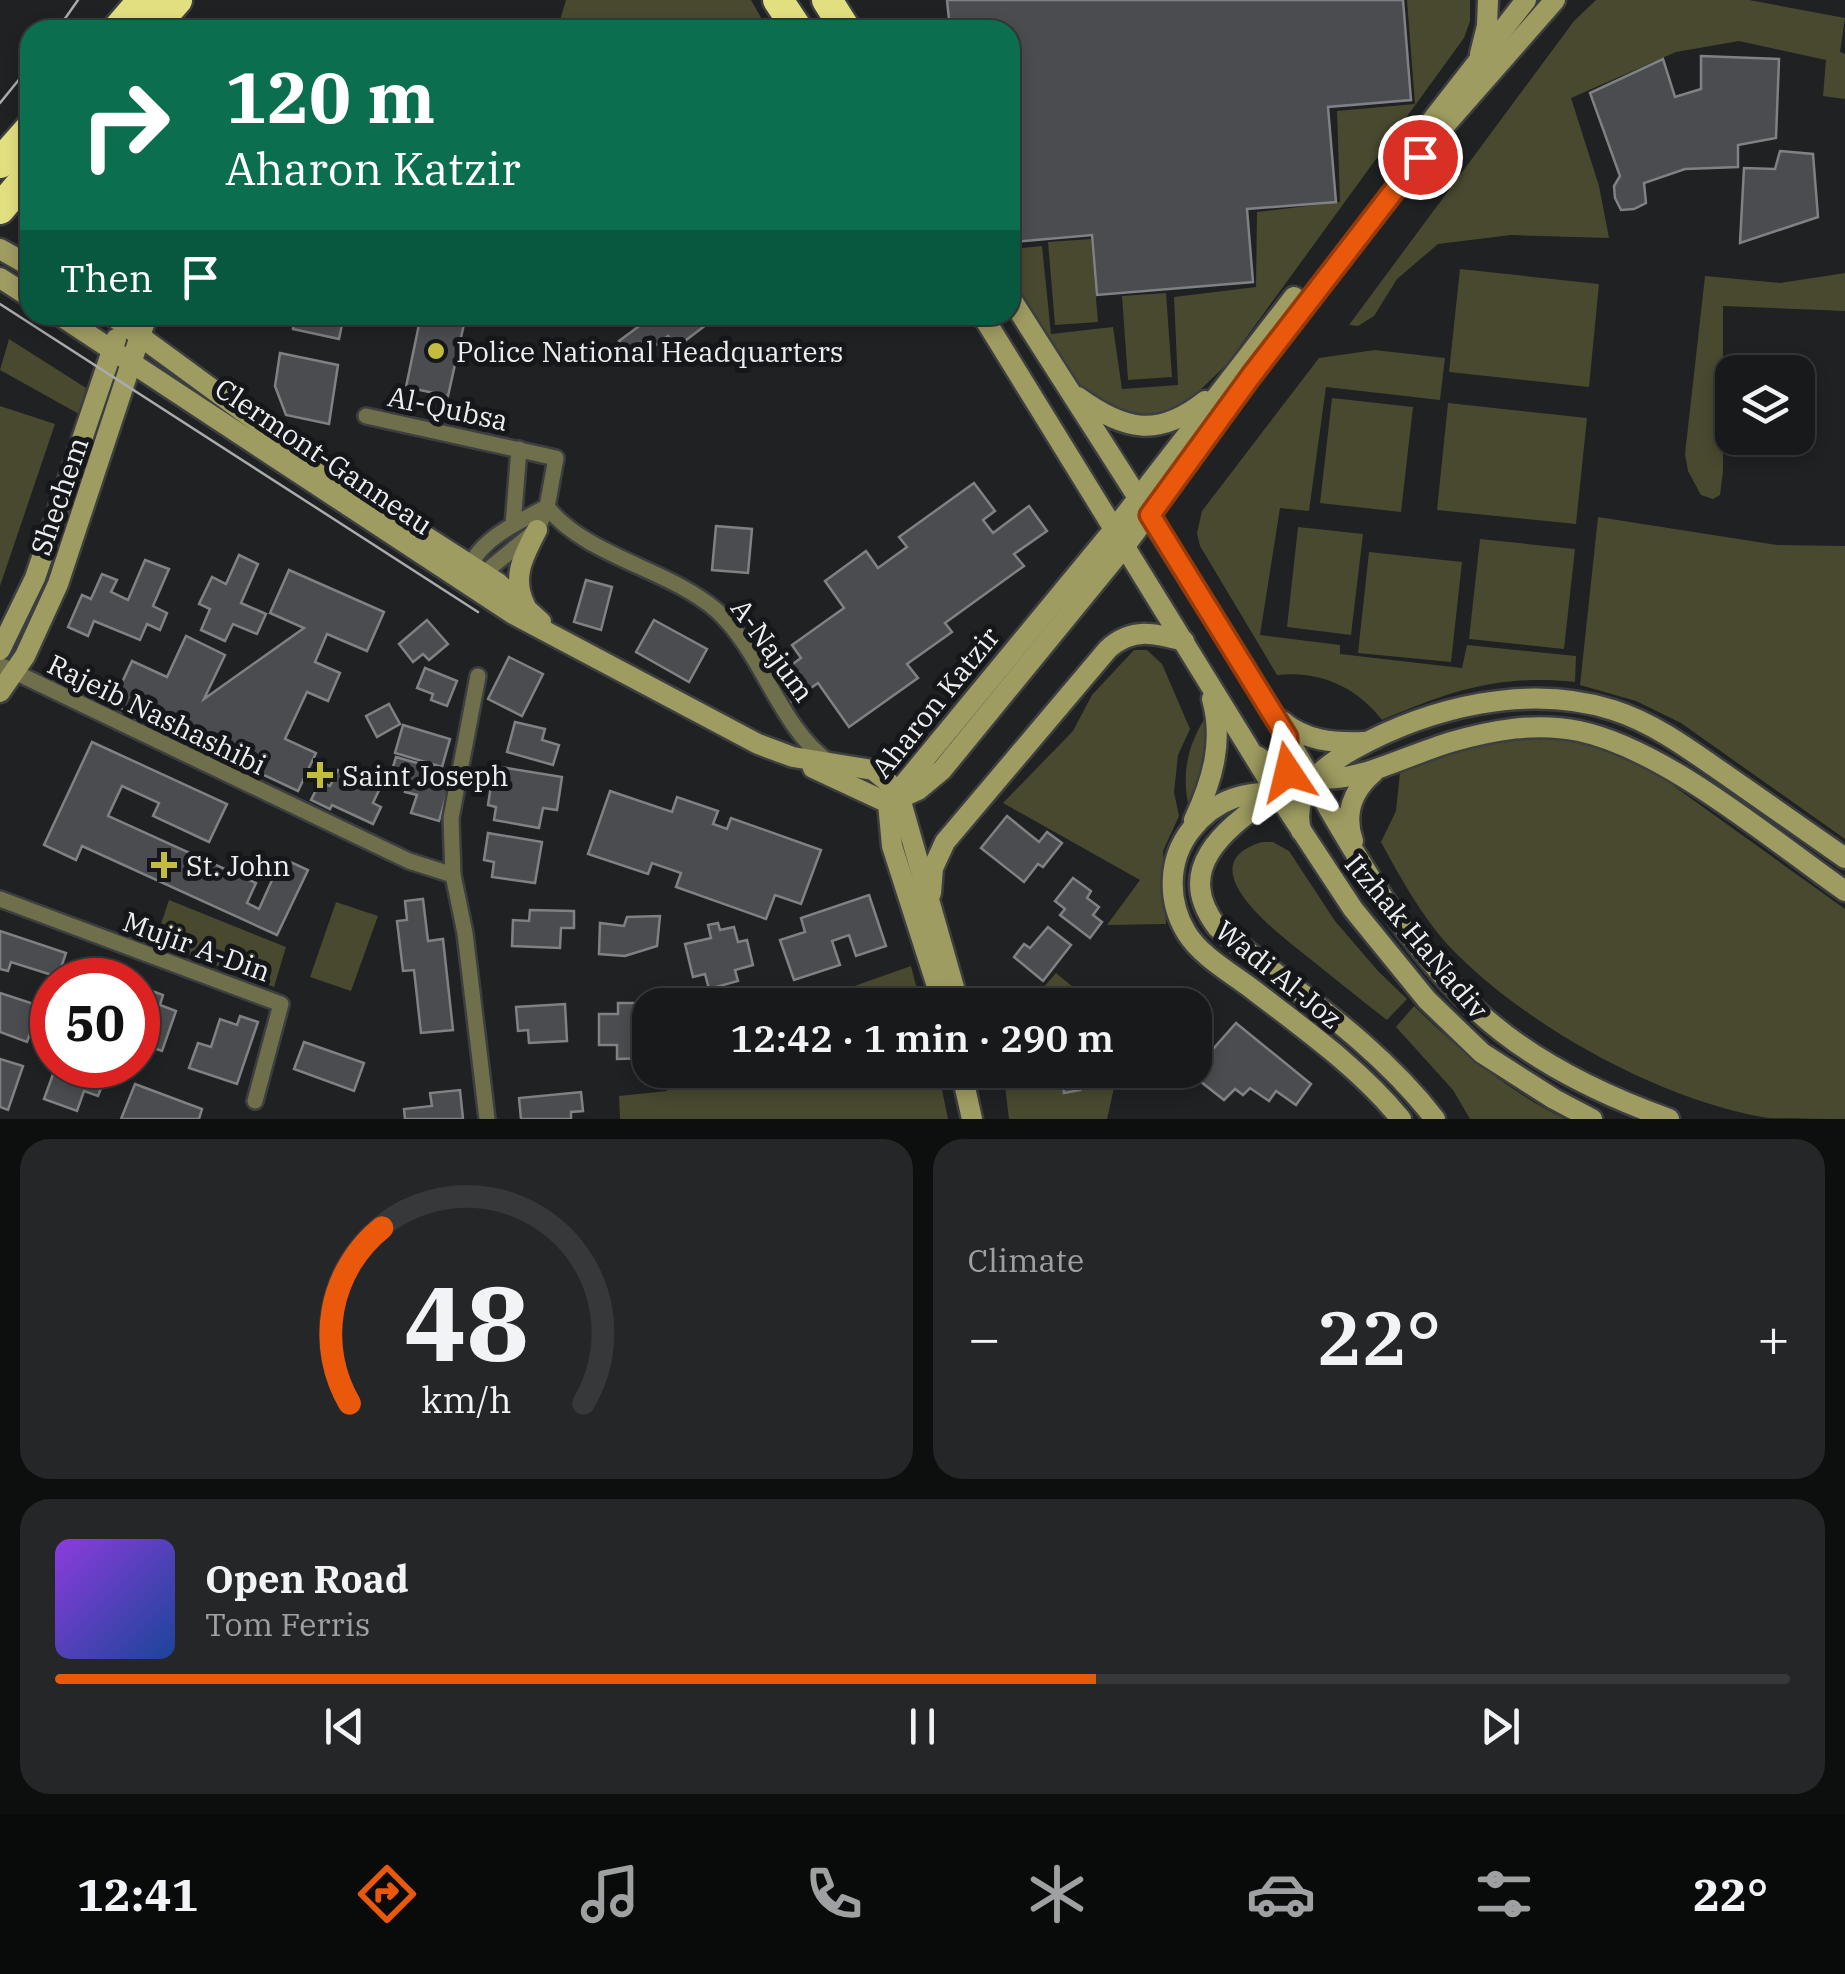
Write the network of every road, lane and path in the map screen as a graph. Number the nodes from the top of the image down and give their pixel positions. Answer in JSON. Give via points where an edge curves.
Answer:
{"nodes":[{"id":1,"x":1488,"y":0,"type":"edge"},
{"id":2,"x":1545,"y":1,"type":"edge"},
{"id":3,"x":1469,"y":73,"type":"junction"},
{"id":4,"x":20,"y":140,"type":"edge"},
{"id":5,"x":0,"y":163,"type":"edge"},
{"id":6,"x":20,"y":187,"type":"edge"},
{"id":7,"x":0,"y":209,"type":"edge"},
{"id":8,"x":1020,"y":312,"type":"edge"},
{"id":9,"x":75,"y":325,"type":"edge"},
{"id":10,"x":117,"y":325,"type":"edge"},
{"id":11,"x":144,"y":325,"type":"edge"},
{"id":12,"x":988,"y":325,"type":"edge"},
{"id":13,"x":113,"y":348,"type":"junction"},
{"id":14,"x":133,"y":362,"type":"junction"},
{"id":15,"x":1227,"y":382,"type":"junction"},
{"id":16,"x":1069,"y":390,"type":"junction"},
{"id":17,"x":366,"y":416,"type":"dead end"},
{"id":18,"x":519,"y":449,"type":"junction"},
{"id":19,"x":1144,"y":506,"type":"junction"},
{"id":20,"x":552,"y":513,"type":"junction"},
{"id":21,"x":514,"y":525,"type":"junction"},
{"id":22,"x":537,"y":530,"type":"junction"},
{"id":23,"x":1120,"y":537,"type":"junction"},
{"id":24,"x":474,"y":574,"type":"junction"},
{"id":25,"x":526,"y":607,"type":"junction"},
{"id":26,"x":560,"y":640,"type":"junction"},
{"id":27,"x":1184,"y":641,"type":"junction"},
{"id":28,"x":0,"y":650,"type":"edge"},
{"id":29,"x":1204,"y":673,"type":"junction"},
{"id":30,"x":478,"y":676,"type":"dead end"},
{"id":31,"x":4,"y":684,"type":"edge"},
{"id":32,"x":1267,"y":707,"type":"junction"},
{"id":33,"x":941,"y":735,"type":"junction"},
{"id":34,"x":1287,"y":737,"type":"junction"},
{"id":35,"x":1370,"y":742,"type":"junction"},
{"id":36,"x":1252,"y":752,"type":"junction"},
{"id":37,"x":794,"y":757,"type":"junction"},
{"id":38,"x":833,"y":765,"type":"junction"},
{"id":39,"x":1380,"y":768,"type":"junction"},
{"id":40,"x":868,"y":769,"type":"junction"},
{"id":41,"x":1288,"y":772,"type":"junction"},
{"id":42,"x":1306,"y":788,"type":"junction"},
{"id":43,"x":1276,"y":792,"type":"junction"},
{"id":44,"x":895,"y":798,"type":"junction"},
{"id":45,"x":1302,"y":832,"type":"junction"},
{"id":46,"x":1185,"y":838,"type":"junction"},
{"id":47,"x":1845,"y":858,"type":"edge"},
{"id":48,"x":452,"y":875,"type":"junction"},
{"id":49,"x":1845,"y":891,"type":"edge"},
{"id":50,"x":1377,"y":892,"type":"junction"},
{"id":51,"x":0,"y":899,"type":"edge"},
{"id":52,"x":935,"y":917,"type":"junction"},
{"id":53,"x":938,"y":988,"type":"edge"},
{"id":54,"x":954,"y":988,"type":"edge"},
{"id":55,"x":964,"y":1088,"type":"edge"},
{"id":56,"x":979,"y":1088,"type":"edge"},
{"id":57,"x":255,"y":1101,"type":"dead end"},
{"id":58,"x":487,"y":1119,"type":"edge"},
{"id":59,"x":972,"y":1119,"type":"edge"},
{"id":60,"x":985,"y":1119,"type":"edge"},
{"id":61,"x":1400,"y":1119,"type":"edge"},
{"id":62,"x":1435,"y":1119,"type":"edge"},
{"id":63,"x":1592,"y":1119,"type":"edge"},
{"id":64,"x":1669,"y":1119,"type":"edge"}],
"edges":[{"from":1,"to":3,"type":"street","via":[[1484,41]]},
{"from":2,"to":3,"type":"street","name":"Aharon Katzir"},
{"from":2,"to":19,"type":"street","name":"Aharon Katzir"},
{"from":3,"to":15,"type":"street","name":"Aharon Katzir"},
{"from":4,"to":5,"type":"highway"},
{"from":6,"to":7,"type":"highway"},
{"from":8,"to":16,"type":"street"},
{"from":9,"to":13,"type":"street","name":"Clermont-Ganneau"},
{"from":10,"to":13,"type":"street","name":"Shechem"},
{"from":11,"to":14,"type":"street","name":"Shechem"},
{"from":11,"to":24,"type":"street","name":"Clermont-Ganneau","via":[[324,471]]},
{"from":12,"to":23,"type":"street","name":"Itzhak HaNadiv"},
{"from":13,"to":14,"type":"street","name":"Clermont-Ganneau"},
{"from":13,"to":28,"type":"street","name":"Shechem","via":[[35,578]]},
{"from":14,"to":24,"type":"street","name":"Clermont-Ganneau"},
{"from":14,"to":31,"type":"street","name":"Shechem","via":[[58,584],[39,630]]},
{"from":15,"to":16,"type":"street","via":[[1183,416],[1146,427],[1115,420]]},
{"from":15,"to":19,"type":"street","name":"Aharon Katzir"},
{"from":16,"to":19,"type":"street"},
{"from":17,"to":18,"type":"street","name":"Al-Qubsa"},
{"from":18,"to":20,"type":"street","name":"Al-Qubsa","via":[[556,458]]},
{"from":18,"to":21,"type":"street","name":"Al-Qubsa"},
{"from":19,"to":23,"type":"street","name":"Aharon Katzir"},
{"from":19,"to":32,"type":"street"},
{"from":20,"to":21,"type":"street"},
{"from":20,"to":22,"type":"street"},
{"from":20,"to":38,"type":"street","name":"A-Najum","via":[[583,537],[692,593],[732,626],[806,739]]},
{"from":21,"to":24,"type":"street","via":[[488,544]]},
{"from":22,"to":24,"type":"street"},
{"from":22,"to":25,"type":"street","via":[[518,574]]},
{"from":23,"to":27,"type":"street","name":"Itzhak HaNadiv"},
{"from":23,"to":33,"type":"street","name":"Aharon Katzir"},
{"from":23,"to":44,"type":"street","name":"Aharon Katzir","via":[[942,770]]},
{"from":24,"to":25,"type":"street","name":"Clermont-Ganneau"},
{"from":24,"to":26,"type":"street","name":"Clermont-Ganneau"},
{"from":25,"to":26,"type":"street","name":"Clermont-Ganneau"},
{"from":26,"to":37,"type":"street","name":"Clermont-Ganneau"},
{"from":27,"to":29,"type":"street","name":"Itzhak HaNadiv"},
{"from":27,"to":52,"type":"street","via":[[1133,633],[1108,649],[941,848],[930,883]]},
{"from":29,"to":36,"type":"street","name":"Itzhak HaNadiv"},
{"from":29,"to":46,"type":"street","name":"Wadi Al-Joz","via":[[1215,710],[1216,752]]},
{"from":30,"to":48,"type":"street","via":[[451,818]]},
{"from":31,"to":48,"type":"street","name":"Rajeib Nashashibi"},
{"from":32,"to":34,"type":"street"},
{"from":32,"to":35,"type":"street","via":[[1312,738]]},
{"from":33,"to":40,"type":"street","via":[[912,757]]},
{"from":33,"to":44,"type":"street","name":"Aharon Katzir"},
{"from":34,"to":41,"type":"street"},
{"from":34,"to":42,"type":"street"},
{"from":35,"to":42,"type":"street","via":[[1338,758]]},
{"from":35,"to":47,"type":"street","via":[[1457,709],[1504,701],[1558,700],[1613,710],[1674,740]]},
{"from":36,"to":41,"type":"street"},
{"from":36,"to":43,"type":"street","name":"Itzhak HaNadiv"},
{"from":37,"to":38,"type":"street","name":"Clermont-Ganneau"},
{"from":37,"to":44,"type":"street","name":"Clermont-Ganneau"},
{"from":38,"to":40,"type":"street","name":"Clermont-Ganneau"},
{"from":39,"to":42,"type":"street"},
{"from":39,"to":49,"type":"street","via":[[1507,729],[1556,728],[1604,738],[1648,757]]},
{"from":39,"to":50,"type":"street","via":[[1356,791],[1348,824]]},
{"from":40,"to":44,"type":"street"},
{"from":41,"to":42,"type":"street"},
{"from":41,"to":43,"type":"street","name":"Wadi Al-Joz"},
{"from":42,"to":43,"type":"street"},
{"from":42,"to":45,"type":"street"},
{"from":42,"to":50,"type":"street","name":"Itzhak HaNadiv","via":[[1332,816]]},
{"from":43,"to":45,"type":"street","name":"Itzhak HaNadiv"},
{"from":43,"to":46,"type":"street","via":[[1228,798]]},
{"from":43,"to":62,"type":"street","name":"Wadi Al-Joz","via":[[1209,852],[1200,878],[1210,918],[1368,1046]]},
{"from":44,"to":52,"type":"street"},
{"from":44,"to":53,"type":"street","via":[[892,846]]},
{"from":45,"to":63,"type":"street","name":"Itzhak HaNadiv","via":[[1352,909],[1446,1021],[1482,1054]]},
{"from":46,"to":61,"type":"street","name":"Wadi Al-Joz","via":[[1172,874],[1187,933],[1350,1067]]},
{"from":48,"to":58,"type":"street"},
{"from":50,"to":64,"type":"street","name":"Itzhak HaNadiv","via":[[1445,978],[1500,1030],[1598,1089]]},
{"from":51,"to":57,"type":"street","name":"Mujir A-Din","via":[[282,1004]]},
{"from":52,"to":54,"type":"street"},
{"from":55,"to":59,"type":"street"},
{"from":56,"to":60,"type":"street"}]}
